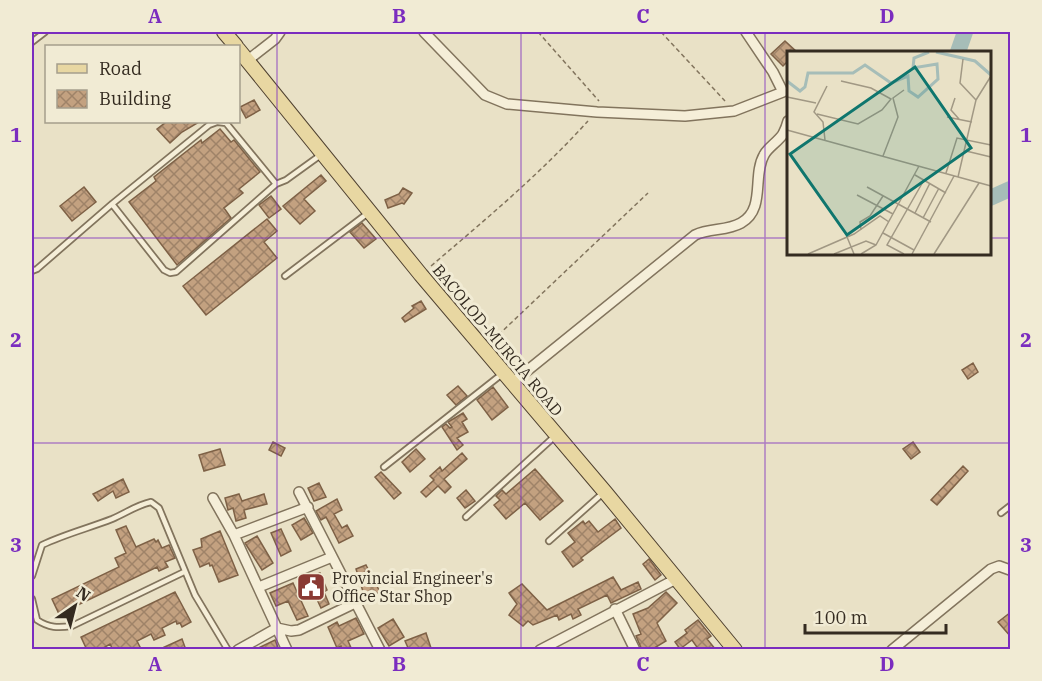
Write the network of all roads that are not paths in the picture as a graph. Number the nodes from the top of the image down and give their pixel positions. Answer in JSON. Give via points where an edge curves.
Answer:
{"nodes":[{"id":1,"x":45,"y":32,"type":"edge"},
{"id":2,"x":224,"y":32,"type":"edge"},
{"id":3,"x":280,"y":32,"type":"edge"},
{"id":4,"x":424,"y":32,"type":"edge"},
{"id":5,"x":746,"y":32,"type":"edge"},
{"id":6,"x":32,"y":42,"type":"edge"},
{"id":7,"x":235,"y":45,"type":"edge"},
{"id":8,"x":240,"y":51,"type":"edge"},
{"id":9,"x":248,"y":60,"type":"junction"},
{"id":10,"x":786,"y":94,"type":"edge"},
{"id":11,"x":214,"y":123,"type":"edge"},
{"id":12,"x":226,"y":123,"type":"edge"},
{"id":13,"x":787,"y":126,"type":"edge"},
{"id":14,"x":323,"y":153,"type":"junction"},
{"id":15,"x":276,"y":184,"type":"junction"},
{"id":16,"x":112,"y":204,"type":"junction"},
{"id":17,"x":370,"y":212,"type":"junction"},
{"id":18,"x":32,"y":271,"type":"edge"},
{"id":19,"x":285,"y":276,"type":"dead end"},
{"id":20,"x":508,"y":378,"type":"junction"},
{"id":21,"x":556,"y":435,"type":"junction"},
{"id":22,"x":384,"y":467,"type":"dead end"},
{"id":23,"x":299,"y":492,"type":"dead end"},
{"id":24,"x":605,"y":492,"type":"junction"},
{"id":25,"x":213,"y":498,"type":"dead end"},
{"id":26,"x":1011,"y":506,"type":"edge"},
{"id":27,"x":308,"y":507,"type":"junction"},
{"id":28,"x":1001,"y":513,"type":"dead end"},
{"id":29,"x":466,"y":516,"type":"dead end"},
{"id":30,"x":234,"y":535,"type":"junction"},
{"id":31,"x":549,"y":541,"type":"dead end"},
{"id":32,"x":332,"y":557,"type":"junction"},
{"id":33,"x":1011,"y":570,"type":"edge"},
{"id":34,"x":184,"y":572,"type":"junction"},
{"id":35,"x":32,"y":576,"type":"edge"},
{"id":36,"x":676,"y":579,"type":"junction"},
{"id":37,"x":260,"y":587,"type":"junction"},
{"id":38,"x":32,"y":599,"type":"edge"},
{"id":39,"x":355,"y":603,"type":"junction"},
{"id":40,"x":615,"y":609,"type":"junction"},
{"id":41,"x":277,"y":628,"type":"junction"},
{"id":42,"x":228,"y":650,"type":"edge"},
{"id":43,"x":238,"y":650,"type":"edge"},
{"id":44,"x":287,"y":650,"type":"edge"},
{"id":45,"x":380,"y":650,"type":"edge"},
{"id":46,"x":540,"y":650,"type":"edge"},
{"id":47,"x":635,"y":650,"type":"edge"},
{"id":48,"x":735,"y":650,"type":"edge"},
{"id":49,"x":892,"y":650,"type":"edge"}],
"edges":[{"from":1,"to":6,"type":"lane"},
{"from":2,"to":7,"type":"main road","name":"BACOLOD-MURCIA ROAD"},
{"from":3,"to":9,"type":"street"},
{"from":4,"to":10,"type":"street","via":[[485,95],[507,104],[685,116],[734,111]]},
{"from":5,"to":10,"type":"street"},
{"from":8,"to":9,"type":"main road","name":"BACOLOD-MURCIA ROAD"},
{"from":9,"to":14,"type":"main road","name":"BACOLOD-MURCIA ROAD"},
{"from":11,"to":16,"type":"lane"},
{"from":12,"to":15,"type":"lane"},
{"from":13,"to":20,"type":"street","via":[[764,155],[749,218],[729,228],[695,235]]},
{"from":14,"to":15,"type":"lane"},
{"from":14,"to":17,"type":"main road","name":"BACOLOD-MURCIA ROAD"},
{"from":15,"to":16,"type":"lane","via":[[176,272],[170,273]]},
{"from":16,"to":18,"type":"lane"},
{"from":17,"to":19,"type":"lane"},
{"from":17,"to":20,"type":"main road","name":"BACOLOD-MURCIA ROAD"},
{"from":20,"to":21,"type":"main road","name":"BACOLOD-MURCIA ROAD"},
{"from":20,"to":22,"type":"lane"},
{"from":21,"to":24,"type":"main road","name":"BACOLOD-MURCIA ROAD"},
{"from":21,"to":29,"type":"lane"},
{"from":23,"to":27,"type":"street"},
{"from":24,"to":31,"type":"lane"},
{"from":24,"to":36,"type":"main road","name":"BACOLOD-MURCIA ROAD"},
{"from":25,"to":30,"type":"street"},
{"from":26,"to":28,"type":"lane"},
{"from":27,"to":30,"type":"street"},
{"from":27,"to":32,"type":"street"},
{"from":30,"to":37,"type":"street"},
{"from":32,"to":37,"type":"street"},
{"from":32,"to":39,"type":"street"},
{"from":33,"to":49,"type":"street","via":[[999,566],[991,569]]},
{"from":34,"to":35,"type":"lane","via":[[159,508],[151,502],[42,545]]},
{"from":34,"to":38,"type":"lane","via":[[72,626],[56,628],[37,620]]},
{"from":34,"to":42,"type":"lane"},
{"from":36,"to":40,"type":"street"},
{"from":36,"to":48,"type":"main road","name":"BACOLOD-MURCIA ROAD"},
{"from":37,"to":41,"type":"street"},
{"from":39,"to":41,"type":"street","via":[[299,630]]},
{"from":39,"to":45,"type":"street"},
{"from":40,"to":46,"type":"street"},
{"from":40,"to":47,"type":"street"},
{"from":41,"to":43,"type":"street"},
{"from":41,"to":44,"type":"street"}]}
